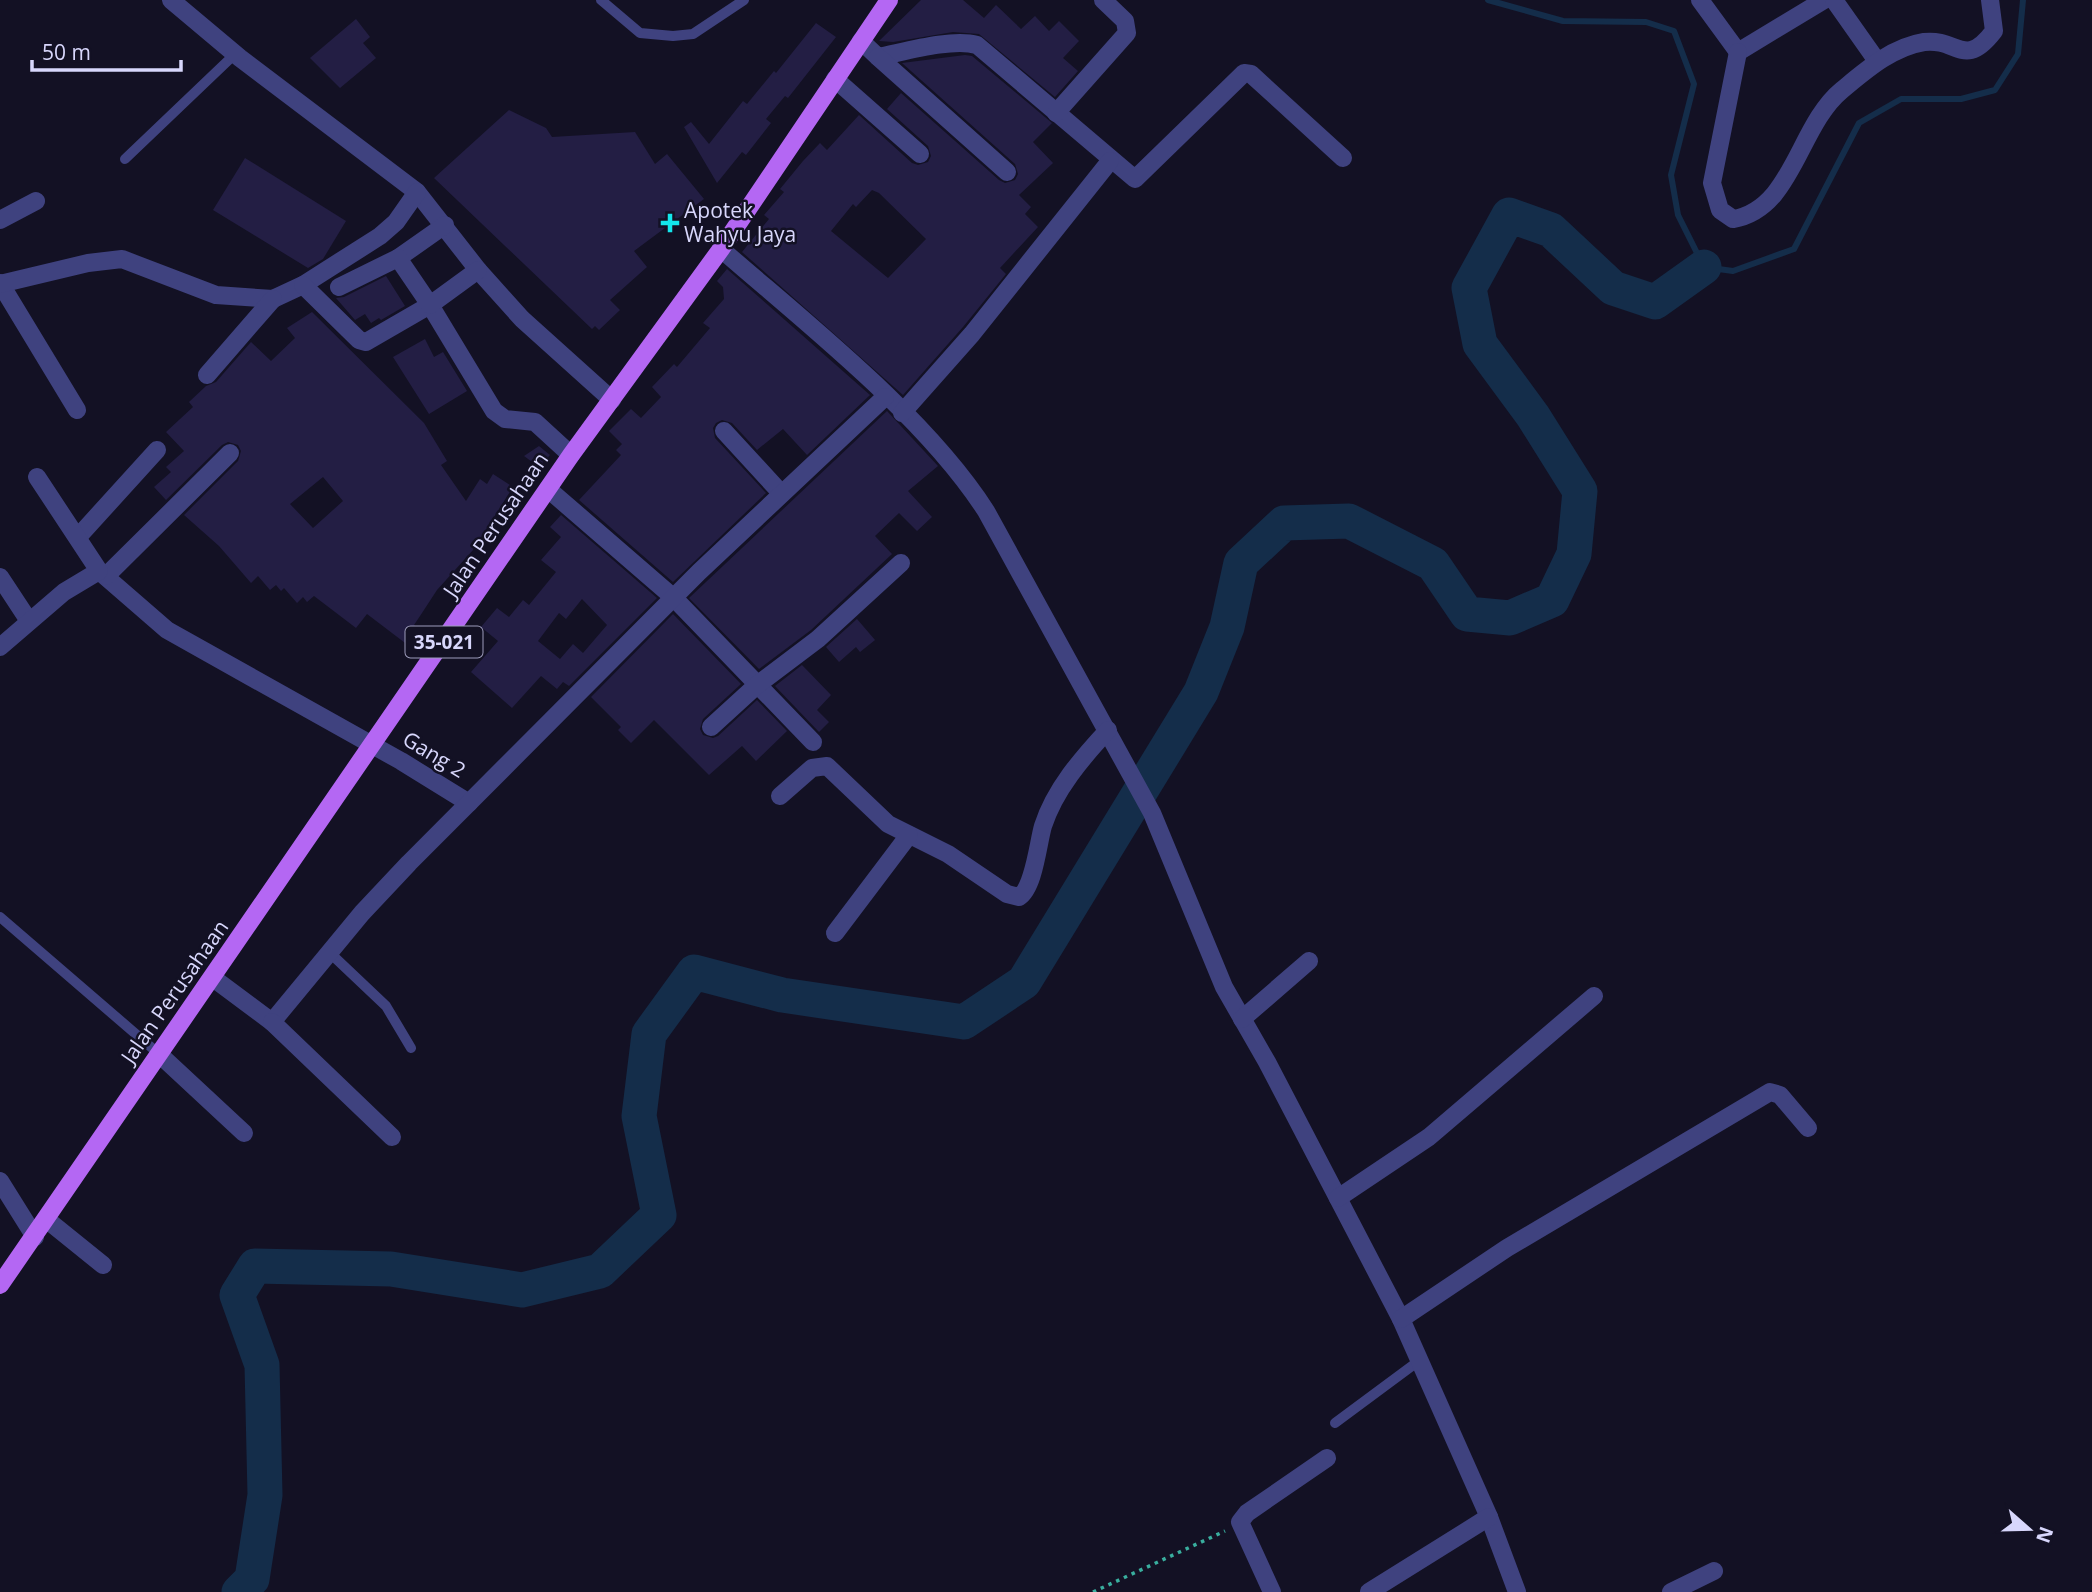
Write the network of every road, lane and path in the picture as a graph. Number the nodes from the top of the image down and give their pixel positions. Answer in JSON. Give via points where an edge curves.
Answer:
{"nodes":[{"id":1,"x":171,"y":0,"type":"edge"},
{"id":2,"x":601,"y":0,"type":"edge"},
{"id":3,"x":744,"y":0,"type":"edge"},
{"id":4,"x":889,"y":0,"type":"edge"},
{"id":5,"x":1103,"y":0,"type":"edge"},
{"id":6,"x":1700,"y":0,"type":"edge"},
{"id":7,"x":1825,"y":0,"type":"edge"},
{"id":8,"x":1834,"y":0,"type":"edge"},
{"id":9,"x":1990,"y":0,"type":"edge"},
{"id":10,"x":861,"y":41,"type":"junction"},
{"id":11,"x":1738,"y":52,"type":"junction"},
{"id":12,"x":236,"y":54,"type":"junction"},
{"id":13,"x":878,"y":57,"type":"junction"},
{"id":14,"x":1877,"y":61,"type":"junction"},
{"id":15,"x":835,"y":79,"type":"junction"},
{"id":16,"x":1056,"y":113,"type":"junction"},
{"id":17,"x":920,"y":154,"type":"dead end"},
{"id":18,"x":1343,"y":158,"type":"dead end"},
{"id":19,"x":125,"y":159,"type":"dead end"},
{"id":20,"x":1110,"y":161,"type":"junction"},
{"id":21,"x":1007,"y":172,"type":"dead end"},
{"id":22,"x":417,"y":192,"type":"junction"},
{"id":23,"x":36,"y":201,"type":"dead end"},
{"id":24,"x":0,"y":219,"type":"edge"},
{"id":25,"x":444,"y":225,"type":"junction"},
{"id":26,"x":720,"y":249,"type":"junction"},
{"id":27,"x":398,"y":258,"type":"junction"},
{"id":28,"x":478,"y":270,"type":"junction"},
{"id":29,"x":0,"y":283,"type":"edge"},
{"id":30,"x":303,"y":285,"type":"junction"},
{"id":31,"x":339,"y":287,"type":"dead end"},
{"id":32,"x":273,"y":299,"type":"junction"},
{"id":33,"x":430,"y":305,"type":"junction"},
{"id":34,"x":206,"y":375,"type":"dead end"},
{"id":35,"x":885,"y":397,"type":"junction"},
{"id":36,"x":612,"y":400,"type":"junction"},
{"id":37,"x":77,"y":410,"type":"dead end"},
{"id":38,"x":902,"y":413,"type":"junction"},
{"id":39,"x":724,"y":431,"type":"dead end"},
{"id":40,"x":157,"y":450,"type":"dead end"},
{"id":41,"x":230,"y":453,"type":"dead end"},
{"id":42,"x":571,"y":455,"type":"junction"},
{"id":43,"x":37,"y":477,"type":"dead end"},
{"id":44,"x":548,"y":489,"type":"junction"},
{"id":45,"x":781,"y":493,"type":"junction"},
{"id":46,"x":78,"y":537,"type":"junction"},
{"id":47,"x":901,"y":563,"type":"dead end"},
{"id":48,"x":103,"y":574,"type":"junction"},
{"id":49,"x":0,"y":577,"type":"edge"},
{"id":50,"x":674,"y":598,"type":"junction"},
{"id":51,"x":29,"y":621,"type":"junction"},
{"id":52,"x":0,"y":647,"type":"edge"},
{"id":53,"x":757,"y":685,"type":"junction"},
{"id":54,"x":711,"y":727,"type":"dead end"},
{"id":55,"x":1108,"y":730,"type":"junction"},
{"id":56,"x":813,"y":742,"type":"dead end"},
{"id":57,"x":374,"y":745,"type":"junction"},
{"id":58,"x":780,"y":796,"type":"dead end"},
{"id":59,"x":469,"y":803,"type":"junction"},
{"id":60,"x":909,"y":835,"type":"junction"},
{"id":61,"x":0,"y":917,"type":"edge"},
{"id":62,"x":835,"y":933,"type":"dead end"},
{"id":63,"x":329,"y":951,"type":"junction"},
{"id":64,"x":1309,"y":961,"type":"dead end"},
{"id":65,"x":213,"y":978,"type":"junction"},
{"id":66,"x":1594,"y":996,"type":"dead end"},
{"id":67,"x":1242,"y":1019,"type":"junction"},
{"id":68,"x":272,"y":1022,"type":"junction"},
{"id":69,"x":411,"y":1048,"type":"dead end"},
{"id":70,"x":159,"y":1054,"type":"junction"},
{"id":71,"x":1808,"y":1128,"type":"dead end"},
{"id":72,"x":244,"y":1133,"type":"dead end"},
{"id":73,"x":392,"y":1137,"type":"dead end"},
{"id":74,"x":0,"y":1181,"type":"edge"},
{"id":75,"x":1338,"y":1198,"type":"junction"},
{"id":76,"x":46,"y":1219,"type":"junction"},
{"id":77,"x":35,"y":1237,"type":"junction"},
{"id":78,"x":103,"y":1265,"type":"dead end"},
{"id":79,"x":3,"y":1275,"type":"edge"},
{"id":80,"x":1401,"y":1319,"type":"junction"},
{"id":81,"x":1420,"y":1360,"type":"junction"},
{"id":82,"x":1335,"y":1423,"type":"dead end"},
{"id":83,"x":1327,"y":1458,"type":"dead end"},
{"id":84,"x":1489,"y":1517,"type":"junction"},
{"id":85,"x":1239,"y":1524,"type":"junction"},
{"id":86,"x":1714,"y":1572,"type":"dead end"},
{"id":87,"x":1093,"y":1592,"type":"edge"},
{"id":88,"x":1272,"y":1592,"type":"edge"},
{"id":89,"x":1369,"y":1592,"type":"edge"},
{"id":90,"x":1517,"y":1592,"type":"edge"},
{"id":91,"x":1671,"y":1592,"type":"edge"}],
"edges":[{"from":1,"to":12,"type":"street"},
{"from":2,"to":3,"type":"lane","via":[[640,33],[673,36],[693,34]]},
{"from":4,"to":10,"type":"main road","name":"Jalan Perusahaan","number":"35-021"},
{"from":5,"to":16,"type":"street","via":[[1125,21],[1127,33]]},
{"from":6,"to":11,"type":"street"},
{"from":7,"to":11,"type":"street"},
{"from":8,"to":14,"type":"street"},
{"from":9,"to":14,"type":"street","via":[[1994,30],[1981,47],[1967,51],[1925,42]]},
{"from":10,"to":13,"type":"street"},
{"from":10,"to":15,"type":"main road","name":"Jalan Perusahaan","number":"35-021"},
{"from":11,"to":14,"type":"street","via":[[1712,183],[1720,210],[1733,219],[1750,216],[1779,193],[1803,141],[1829,101]]},
{"from":12,"to":19,"type":"lane"},
{"from":12,"to":22,"type":"street"},
{"from":13,"to":16,"type":"street","via":[[973,44]]},
{"from":13,"to":21,"type":"street"},
{"from":15,"to":17,"type":"street"},
{"from":15,"to":26,"type":"main road","name":"Jalan Perusahaan","number":"35-021"},
{"from":16,"to":20,"type":"street"},
{"from":18,"to":20,"type":"street","via":[[1251,74],[1244,73],[1135,179]]},
{"from":20,"to":38,"type":"street","via":[[972,334]]},
{"from":22,"to":25,"type":"street"},
{"from":22,"to":30,"type":"street","via":[[388,229]]},
{"from":23,"to":24,"type":"street"},
{"from":25,"to":27,"type":"street"},
{"from":25,"to":28,"type":"street"},
{"from":26,"to":35,"type":"street"},
{"from":26,"to":36,"type":"main road","name":"Jalan Perusahaan","number":"35-021"},
{"from":27,"to":31,"type":"street"},
{"from":27,"to":33,"type":"street"},
{"from":28,"to":33,"type":"street"},
{"from":28,"to":36,"type":"street","via":[[522,319]]},
{"from":29,"to":32,"type":"street","via":[[122,259],[216,295]]},
{"from":29,"to":37,"type":"street"},
{"from":30,"to":32,"type":"street"},
{"from":30,"to":33,"type":"street","via":[[366,342]]},
{"from":32,"to":34,"type":"street"},
{"from":33,"to":42,"type":"street","via":[[494,411],[505,419],[536,422]]},
{"from":35,"to":38,"type":"street"},
{"from":35,"to":45,"type":"street"},
{"from":36,"to":42,"type":"main road","name":"Jalan Perusahaan","number":"35-021"},
{"from":38,"to":55,"type":"street","via":[[953,466],[986,511]]},
{"from":39,"to":45,"type":"street"},
{"from":40,"to":46,"type":"street"},
{"from":41,"to":48,"type":"street"},
{"from":42,"to":44,"type":"main road","name":"Jalan Perusahaan","number":"35-021"},
{"from":43,"to":46,"type":"street","name":"Gang 2"},
{"from":44,"to":50,"type":"street"},
{"from":44,"to":57,"type":"main road","name":"Jalan Perusahaan","number":"35-021"},
{"from":45,"to":50,"type":"street"},
{"from":46,"to":48,"type":"street","name":"Gang 2"},
{"from":47,"to":53,"type":"street","via":[[818,639]]},
{"from":48,"to":51,"type":"street","via":[[64,592]]},
{"from":48,"to":57,"type":"street","name":"Gang 2","via":[[167,629]]},
{"from":49,"to":51,"type":"street"},
{"from":50,"to":53,"type":"street"},
{"from":50,"to":59,"type":"street"},
{"from":51,"to":52,"type":"street"},
{"from":53,"to":54,"type":"street"},
{"from":53,"to":56,"type":"street"},
{"from":55,"to":60,"type":"street","via":[[1056,796],[1027,890],[1019,897]]},
{"from":55,"to":67,"type":"street","via":[[1152,813],[1204,941]]},
{"from":57,"to":59,"type":"street","name":"Gang 2"},
{"from":57,"to":65,"type":"main road","name":"Jalan Perusahaan","number":"35-021"},
{"from":58,"to":60,"type":"street","via":[[812,768],[827,766],[882,821]]},
{"from":59,"to":63,"type":"street"},
{"from":60,"to":62,"type":"street"},
{"from":61,"to":70,"type":"lane"},
{"from":63,"to":68,"type":"street"},
{"from":63,"to":69,"type":"lane","via":[[386,1006]]},
{"from":64,"to":67,"type":"street"},
{"from":65,"to":68,"type":"street"},
{"from":65,"to":70,"type":"main road","name":"Jalan Perusahaan","number":"35-021"},
{"from":66,"to":75,"type":"street","via":[[1429,1137]]},
{"from":67,"to":75,"type":"street"},
{"from":68,"to":73,"type":"street"},
{"from":70,"to":72,"type":"street"},
{"from":70,"to":76,"type":"main road","name":"Jalan Perusahaan","number":"35-021"},
{"from":71,"to":80,"type":"street","via":[[1783,1097],[1770,1092],[1507,1248]]},
{"from":74,"to":77,"type":"street"},
{"from":75,"to":80,"type":"street"},
{"from":76,"to":77,"type":"main road","name":"Jalan Perusahaan","number":"35-021"},
{"from":76,"to":78,"type":"street"},
{"from":77,"to":79,"type":"main road","name":"Jalan Perusahaan","number":"35-021"},
{"from":80,"to":81,"type":"street"},
{"from":81,"to":82,"type":"lane"},
{"from":81,"to":84,"type":"street"},
{"from":83,"to":85,"type":"street","via":[[1247,1513]]},
{"from":84,"to":89,"type":"street"},
{"from":84,"to":90,"type":"street"},
{"from":85,"to":87,"type":"path"},
{"from":85,"to":88,"type":"street"},
{"from":86,"to":91,"type":"street"}]}
